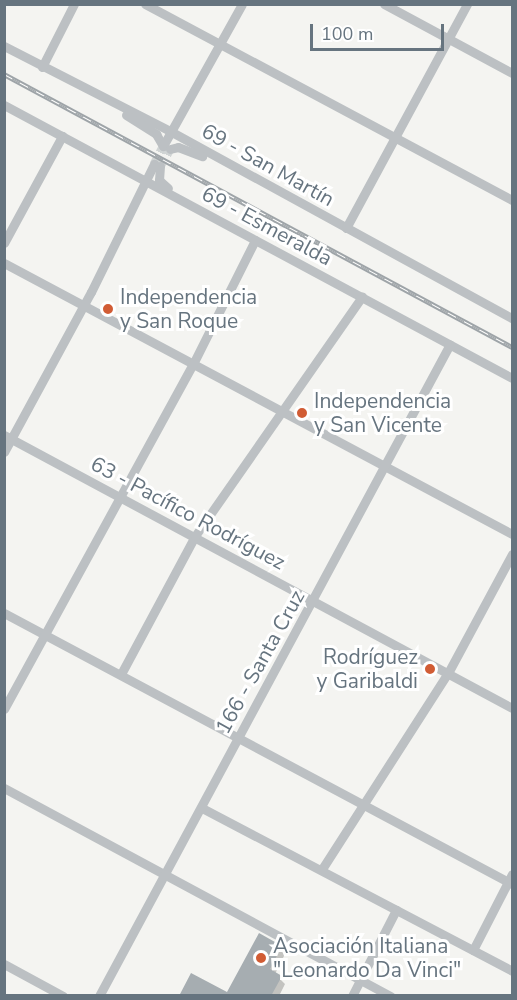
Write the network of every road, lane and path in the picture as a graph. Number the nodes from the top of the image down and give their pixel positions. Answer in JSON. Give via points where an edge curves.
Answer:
{"nodes":[{"id":1,"x":74,"y":4,"type":"edge"},
{"id":2,"x":145,"y":4,"type":"edge"},
{"id":3,"x":242,"y":4,"type":"edge"},
{"id":4,"x":384,"y":4,"type":"edge"},
{"id":5,"x":467,"y":4,"type":"edge"},
{"id":6,"x":448,"y":40,"type":"junction"},
{"id":7,"x":220,"y":44,"type":"junction"},
{"id":8,"x":4,"y":46,"type":"edge"},
{"id":9,"x":42,"y":67,"type":"junction"},
{"id":10,"x":513,"y":73,"type":"edge"},
{"id":11,"x":114,"y":103,"type":"junction"},
{"id":12,"x":4,"y":105,"type":"edge"},
{"id":13,"x":170,"y":131,"type":"junction"},
{"id":14,"x":62,"y":136,"type":"junction"},
{"id":15,"x":394,"y":138,"type":"junction"},
{"id":16,"x":166,"y":147,"type":"junction"},
{"id":17,"x":229,"y":164,"type":"junction"},
{"id":18,"x":145,"y":180,"type":"junction"},
{"id":19,"x":513,"y":200,"type":"edge"},
{"id":20,"x":198,"y":211,"type":"junction"},
{"id":21,"x":346,"y":228,"type":"junction"},
{"id":22,"x":255,"y":240,"type":"junction"},
{"id":23,"x":4,"y":243,"type":"edge"},
{"id":24,"x":4,"y":263,"type":"edge"},
{"id":25,"x":362,"y":297,"type":"junction"},
{"id":26,"x":84,"y":304,"type":"junction"},
{"id":27,"x":513,"y":318,"type":"edge"},
{"id":28,"x":450,"y":344,"type":"junction"},
{"id":29,"x":192,"y":366,"type":"junction"},
{"id":30,"x":513,"y":378,"type":"edge"},
{"id":31,"x":282,"y":411,"type":"junction"},
{"id":32,"x":8,"y":437,"type":"edge"},
{"id":33,"x":4,"y":452,"type":"edge"},
{"id":34,"x":385,"y":466,"type":"junction"},
{"id":35,"x":120,"y":497,"type":"junction"},
{"id":36,"x":513,"y":534,"type":"edge"},
{"id":37,"x":195,"y":536,"type":"junction"},
{"id":38,"x":513,"y":554,"type":"edge"},
{"id":39,"x":313,"y":602,"type":"junction"},
{"id":40,"x":4,"y":614,"type":"edge"},
{"id":41,"x":44,"y":635,"type":"junction"},
{"id":42,"x":448,"y":673,"type":"junction"},
{"id":43,"x":122,"y":674,"type":"junction"},
{"id":44,"x":513,"y":708,"type":"edge"},
{"id":45,"x":4,"y":709,"type":"edge"},
{"id":46,"x":239,"y":737,"type":"junction"},
{"id":47,"x":4,"y":789,"type":"edge"},
{"id":48,"x":364,"y":805,"type":"junction"},
{"id":49,"x":202,"y":808,"type":"junction"},
{"id":50,"x":321,"y":869,"type":"junction"},
{"id":51,"x":165,"y":875,"type":"junction"},
{"id":52,"x":511,"y":880,"type":"edge"},
{"id":53,"x":396,"y":910,"type":"junction"},
{"id":54,"x":473,"y":950,"type":"junction"},
{"id":55,"x":4,"y":964,"type":"edge"},
{"id":56,"x":513,"y":971,"type":"edge"},
{"id":57,"x":361,"y":979,"type":"junction"},
{"id":58,"x":63,"y":996,"type":"edge"},
{"id":59,"x":99,"y":996,"type":"edge"},
{"id":60,"x":352,"y":996,"type":"edge"},
{"id":61,"x":391,"y":996,"type":"edge"}],
"edges":[{"from":1,"to":9,"type":"street"},
{"from":2,"to":7,"type":"street"},
{"from":3,"to":7,"type":"street"},
{"from":4,"to":6,"type":"street"},
{"from":5,"to":6,"type":"street"},
{"from":6,"to":10,"type":"street"},
{"from":6,"to":15,"type":"street"},
{"from":7,"to":13,"type":"street"},
{"from":7,"to":15,"type":"street"},
{"from":8,"to":9,"type":"street","name":"69 - San Martín"},
{"from":9,"to":11,"type":"street","name":"69 - San Martín"},
{"from":11,"to":13,"type":"street","name":"69 - San Martín"},
{"from":11,"to":16,"type":"street","via":[[120,112],[156,134]]},
{"from":12,"to":14,"type":"street","name":"69 - Esmeralda"},
{"from":13,"to":16,"type":"street"},
{"from":13,"to":17,"type":"street","name":"69 - San Martín"},
{"from":14,"to":18,"type":"street","name":"69 - Esmeralda"},
{"from":14,"to":23,"type":"street"},
{"from":15,"to":19,"type":"street"},
{"from":15,"to":21,"type":"street"},
{"from":16,"to":17,"type":"street","via":[[185,148]]},
{"from":17,"to":21,"type":"street","name":"69 - San Martín"},
{"from":18,"to":20,"type":"street","name":"69 - Esmeralda"},
{"from":18,"to":20,"type":"street","via":[[157,165],[159,180],[191,200]]},
{"from":18,"to":26,"type":"street"},
{"from":20,"to":22,"type":"street","name":"69 - Esmeralda"},
{"from":21,"to":27,"type":"street","name":"69 - San Martín"},
{"from":22,"to":25,"type":"street","name":"69 - Esmeralda"},
{"from":22,"to":29,"type":"street"},
{"from":24,"to":26,"type":"street"},
{"from":25,"to":28,"type":"street","name":"69 - Esmeralda"},
{"from":25,"to":31,"type":"street"},
{"from":26,"to":29,"type":"street"},
{"from":26,"to":32,"type":"street"},
{"from":28,"to":30,"type":"street","name":"69 - Esmeralda"},
{"from":28,"to":34,"type":"street","name":"166 - Santa Cruz"},
{"from":29,"to":31,"type":"street"},
{"from":29,"to":35,"type":"street"},
{"from":31,"to":34,"type":"street"},
{"from":31,"to":37,"type":"street"},
{"from":32,"to":33,"type":"street"},
{"from":32,"to":35,"type":"street","name":"63 - Pacífico Rodríguez"},
{"from":34,"to":36,"type":"street"},
{"from":34,"to":39,"type":"street","name":"166 - Santa Cruz"},
{"from":35,"to":37,"type":"street","name":"63 - Pacífico Rodríguez"},
{"from":35,"to":41,"type":"street"},
{"from":37,"to":39,"type":"street","name":"63 - Pacífico Rodríguez"},
{"from":37,"to":43,"type":"street"},
{"from":38,"to":42,"type":"street"},
{"from":39,"to":42,"type":"street","name":"63 - Pacífico Rodríguez"},
{"from":39,"to":46,"type":"street","name":"166 - Santa Cruz"},
{"from":40,"to":41,"type":"street"},
{"from":41,"to":43,"type":"street"},
{"from":41,"to":45,"type":"street"},
{"from":42,"to":44,"type":"street","name":"63 - Pacífico Rodríguez"},
{"from":42,"to":48,"type":"street"},
{"from":43,"to":46,"type":"street"},
{"from":46,"to":48,"type":"street"},
{"from":46,"to":49,"type":"street","name":"166 - Santa Cruz"},
{"from":47,"to":51,"type":"street"},
{"from":48,"to":50,"type":"street"},
{"from":48,"to":52,"type":"street"},
{"from":49,"to":50,"type":"street"},
{"from":49,"to":51,"type":"street","name":"166 - Santa Cruz"},
{"from":50,"to":53,"type":"street"},
{"from":51,"to":57,"type":"street"},
{"from":51,"to":59,"type":"street","name":"166 - Santa Cruz"},
{"from":52,"to":54,"type":"street"},
{"from":53,"to":54,"type":"street"},
{"from":53,"to":57,"type":"street"},
{"from":54,"to":56,"type":"street"},
{"from":55,"to":58,"type":"street"},
{"from":57,"to":60,"type":"street"},
{"from":57,"to":61,"type":"street"}]}
